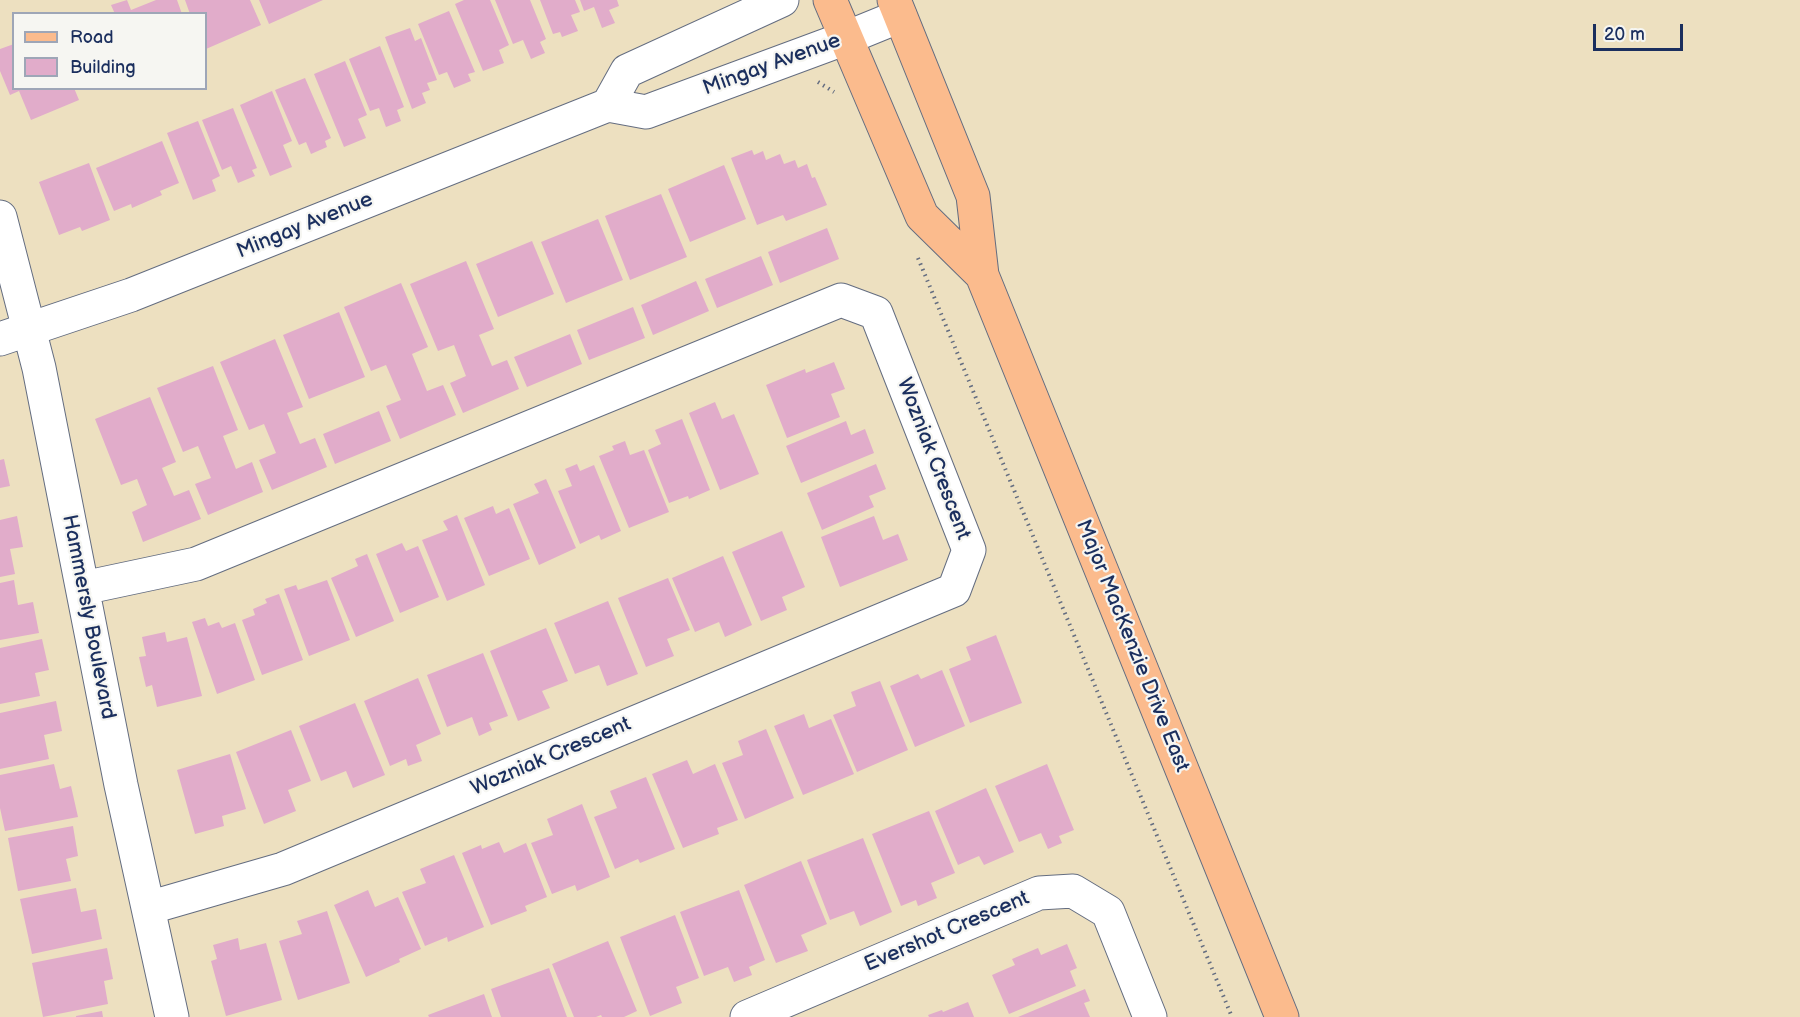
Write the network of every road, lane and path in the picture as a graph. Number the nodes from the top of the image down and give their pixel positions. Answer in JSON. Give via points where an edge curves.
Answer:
{"nodes":[{"id":1,"x":783,"y":0,"type":"edge"},
{"id":2,"x":830,"y":0,"type":"edge"},
{"id":3,"x":897,"y":8,"type":"edge"},
{"id":4,"x":846,"y":38,"type":"junction"},
{"id":5,"x":809,"y":76,"type":"dead end"},
{"id":6,"x":839,"y":96,"type":"dead end"},
{"id":7,"x":608,"y":105,"type":"junction"},
{"id":8,"x":0,"y":217,"type":"edge"},
{"id":9,"x":914,"y":250,"type":"dead end"},
{"id":10,"x":982,"y":275,"type":"junction"},
{"id":11,"x":30,"y":329,"type":"junction"},
{"id":12,"x":0,"y":339,"type":"edge"},
{"id":13,"x":82,"y":588,"type":"junction"},
{"id":14,"x":148,"y":908,"type":"junction"},
{"id":15,"x":171,"y":1017,"type":"edge"},
{"id":16,"x":747,"y":1017,"type":"edge"},
{"id":17,"x":1150,"y":1017,"type":"edge"},
{"id":18,"x":1232,"y":1017,"type":"edge"},
{"id":19,"x":1282,"y":1017,"type":"edge"}],
"edges":[{"from":1,"to":7,"type":"street","via":[[627,71]]},
{"from":2,"to":4,"type":"main road","name":"Major MacKenzie Drive East"},
{"from":3,"to":4,"type":"street","name":"Mingay Avenue"},
{"from":3,"to":10,"type":"main road","name":"Major MacKenzie Drive East","via":[[973,196]]},
{"from":4,"to":7,"type":"street","name":"Mingay Avenue","via":[[646,112]]},
{"from":4,"to":10,"type":"main road","name":"Major MacKenzie Drive East","via":[[922,216]]},
{"from":5,"to":6,"type":"path"},
{"from":7,"to":11,"type":"street","name":"Mingay Avenue","via":[[131,296]]},
{"from":8,"to":11,"type":"street","name":"Hammersly Boulevard"},
{"from":9,"to":18,"type":"path"},
{"from":10,"to":19,"type":"main road","name":"Major MacKenzie Drive East"},
{"from":11,"to":12,"type":"street","name":"Mingay Avenue"},
{"from":11,"to":13,"type":"street","name":"Hammersly Boulevard"},
{"from":13,"to":14,"type":"street","name":"Hammersly Boulevard"},
{"from":13,"to":14,"type":"street","name":"Wozniak Crescent","via":[[196,564],[841,300],[876,313],[969,550],[954,590],[283,869]]},
{"from":14,"to":15,"type":"street","name":"Hammersly Boulevard"},
{"from":16,"to":17,"type":"street","name":"Evershot Crescent","via":[[1039,893],[1073,891],[1108,912]]}]}
